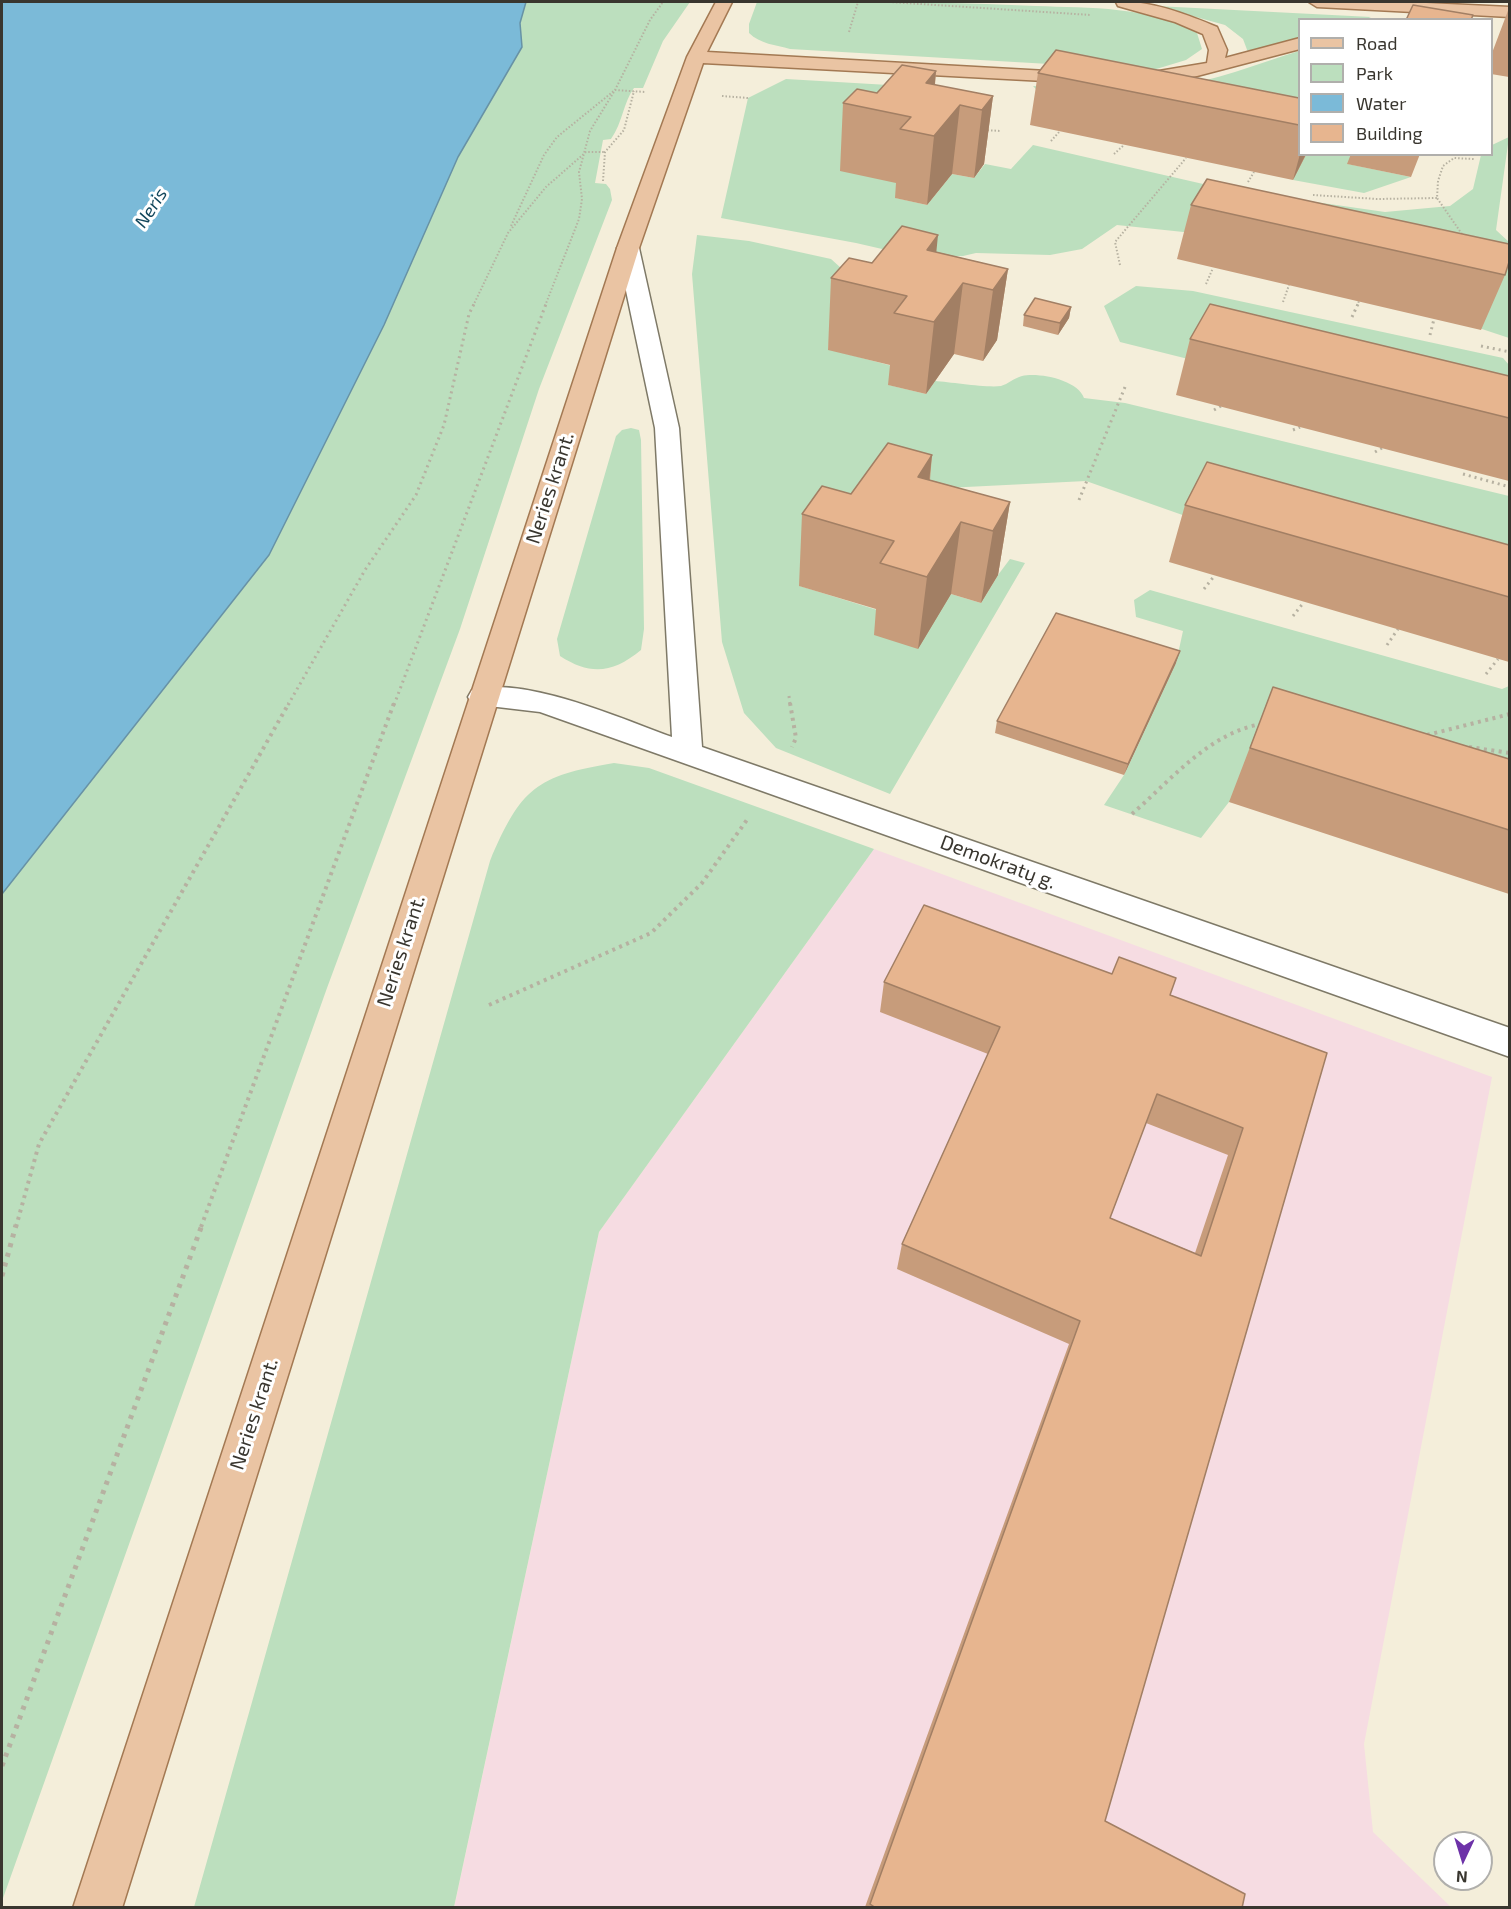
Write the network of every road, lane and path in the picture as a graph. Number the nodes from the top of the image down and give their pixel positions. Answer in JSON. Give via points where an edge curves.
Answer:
{"nodes":[{"id":1,"x":663,"y":2,"type":"edge"},
{"id":2,"x":724,"y":2,"type":"edge"},
{"id":3,"x":858,"y":2,"type":"edge"},
{"id":4,"x":889,"y":2,"type":"edge"},
{"id":5,"x":1124,"y":2,"type":"edge"},
{"id":6,"x":1317,"y":2,"type":"edge"},
{"id":7,"x":1434,"y":8,"type":"junction"},
{"id":8,"x":1509,"y":12,"type":"edge"},
{"id":9,"x":1099,"y":16,"type":"dead end"},
{"id":10,"x":1396,"y":18,"type":"edge"},
{"id":11,"x":848,"y":36,"type":"dead end"},
{"id":12,"x":1298,"y":43,"type":"edge"},
{"id":13,"x":696,"y":57,"type":"junction"},
{"id":14,"x":1215,"y":66,"type":"junction"},
{"id":15,"x":615,"y":90,"type":"junction"},
{"id":16,"x":634,"y":91,"type":"dead end"},
{"id":17,"x":979,"y":129,"type":"edge"},
{"id":18,"x":1001,"y":131,"type":"dead end"},
{"id":19,"x":1060,"y":131,"type":"edge"},
{"id":20,"x":1051,"y":141,"type":"dead end"},
{"id":21,"x":1124,"y":145,"type":"edge"},
{"id":22,"x":586,"y":152,"type":"junction"},
{"id":23,"x":606,"y":152,"type":"junction"},
{"id":24,"x":1114,"y":154,"type":"dead end"},
{"id":25,"x":1186,"y":158,"type":"edge"},
{"id":26,"x":1473,"y":159,"type":"dead end"},
{"id":27,"x":1254,"y":172,"type":"edge"},
{"id":28,"x":603,"y":181,"type":"dead end"},
{"id":29,"x":1248,"y":182,"type":"dead end"},
{"id":30,"x":1313,"y":195,"type":"dead end"},
{"id":31,"x":1437,"y":198,"type":"junction"},
{"id":32,"x":508,"y":233,"type":"junction"},
{"id":33,"x":1467,"y":240,"type":"edge"},
{"id":34,"x":628,"y":248,"type":"junction"},
{"id":35,"x":1120,"y":265,"type":"dead end"},
{"id":36,"x":1213,"y":268,"type":"edge"},
{"id":37,"x":1206,"y":284,"type":"dead end"},
{"id":38,"x":1288,"y":285,"type":"edge"},
{"id":39,"x":1359,"y":301,"type":"edge"},
{"id":40,"x":1283,"y":302,"type":"dead end"},
{"id":41,"x":1352,"y":317,"type":"dead end"},
{"id":42,"x":1434,"y":319,"type":"edge"},
{"id":43,"x":1430,"y":335,"type":"dead end"},
{"id":44,"x":1481,"y":346,"type":"dead end"},
{"id":45,"x":1509,"y":352,"type":"edge"},
{"id":46,"x":1125,"y":387,"type":"dead end"},
{"id":47,"x":1221,"y":406,"type":"edge"},
{"id":48,"x":1214,"y":410,"type":"dead end"},
{"id":49,"x":1300,"y":426,"type":"edge"},
{"id":50,"x":1293,"y":430,"type":"dead end"},
{"id":51,"x":1382,"y":448,"type":"dead end"},
{"id":52,"x":1375,"y":452,"type":"dead end"},
{"id":53,"x":1472,"y":471,"type":"dead end"},
{"id":54,"x":1509,"y":487,"type":"edge"},
{"id":55,"x":1079,"y":500,"type":"dead end"},
{"id":56,"x":1215,"y":575,"type":"dead end"},
{"id":57,"x":1204,"y":589,"type":"dead end"},
{"id":58,"x":1304,"y":602,"type":"dead end"},
{"id":59,"x":1293,"y":616,"type":"dead end"},
{"id":60,"x":1398,"y":629,"type":"dead end"},
{"id":61,"x":1387,"y":645,"type":"dead end"},
{"id":62,"x":1498,"y":659,"type":"dead end"},
{"id":63,"x":1486,"y":674,"type":"dead end"},
{"id":64,"x":789,"y":696,"type":"dead end"},
{"id":65,"x":482,"y":697,"type":"junction"},
{"id":66,"x":1509,"y":714,"type":"edge"},
{"id":67,"x":1273,"y":725,"type":"edge"},
{"id":68,"x":1424,"y":736,"type":"edge"},
{"id":69,"x":1467,"y":747,"type":"edge"},
{"id":70,"x":688,"y":752,"type":"junction"},
{"id":71,"x":1509,"y":753,"type":"edge"},
{"id":72,"x":775,"y":782,"type":"junction"},
{"id":73,"x":1132,"y":814,"type":"dead end"},
{"id":74,"x":489,"y":1005,"type":"dead end"},
{"id":75,"x":1509,"y":1043,"type":"edge"},
{"id":76,"x":2,"y":1276,"type":"edge"},
{"id":77,"x":2,"y":1766,"type":"edge"},
{"id":78,"x":97,"y":1908,"type":"edge"}],
"edges":[{"from":1,"to":15,"type":"path"},
{"from":2,"to":13,"type":"main road","name":"Neries krant."},
{"from":3,"to":11,"type":"path"},
{"from":4,"to":9,"type":"path"},
{"from":5,"to":14,"type":"main road","via":[[1211,31],[1218,50]]},
{"from":6,"to":7,"type":"main road"},
{"from":7,"to":8,"type":"main road"},
{"from":7,"to":10,"type":"main road"},
{"from":12,"to":14,"type":"main road"},
{"from":13,"to":14,"type":"main road","via":[[1112,80],[1158,79]]},
{"from":13,"to":34,"type":"main road","name":"Neries krant."},
{"from":15,"to":22,"type":"path","via":[[590,131]]},
{"from":15,"to":32,"type":"path","via":[[557,137],[544,155]]},
{"from":16,"to":23,"type":"path","via":[[624,130]]},
{"from":17,"to":18,"type":"path"},
{"from":19,"to":20,"type":"path"},
{"from":21,"to":24,"type":"path"},
{"from":22,"to":23,"type":"path"},
{"from":22,"to":32,"type":"path","via":[[546,187]]},
{"from":22,"to":77,"type":"path","via":[[579,171],[579,219],[448,558]]},
{"from":23,"to":28,"type":"path"},
{"from":25,"to":35,"type":"path","via":[[1115,242]]},
{"from":26,"to":31,"type":"path","via":[[1454,158],[1443,166]]},
{"from":27,"to":29,"type":"path"},
{"from":30,"to":31,"type":"path"},
{"from":31,"to":33,"type":"path"},
{"from":32,"to":76,"type":"path","via":[[469,314],[444,425],[416,495],[360,581],[39,1144]]},
{"from":34,"to":65,"type":"main road","name":"Neries krant."},
{"from":34,"to":70,"type":"street","via":[[667,428]]},
{"from":36,"to":37,"type":"path"},
{"from":38,"to":40,"type":"path"},
{"from":39,"to":41,"type":"path"},
{"from":42,"to":43,"type":"path"},
{"from":44,"to":45,"type":"path"},
{"from":46,"to":55,"type":"path"},
{"from":47,"to":48,"type":"path"},
{"from":49,"to":50,"type":"path"},
{"from":51,"to":52,"type":"path"},
{"from":53,"to":54,"type":"path","via":[[1462,474]]},
{"from":56,"to":57,"type":"path"},
{"from":58,"to":59,"type":"path"},
{"from":60,"to":61,"type":"path"},
{"from":62,"to":63,"type":"path"},
{"from":64,"to":72,"type":"path","via":[[796,738]]},
{"from":65,"to":70,"type":"street","name":"Demokratų g.","via":[[542,702]]},
{"from":65,"to":78,"type":"main road","name":"Neries krant."},
{"from":66,"to":68,"type":"path"},
{"from":67,"to":73,"type":"path","via":[[1252,724],[1223,736]]},
{"from":69,"to":71,"type":"path"},
{"from":70,"to":72,"type":"street","name":"Demokratų g."},
{"from":72,"to":74,"type":"path","via":[[702,883],[651,933]]},
{"from":72,"to":75,"type":"street","name":"Demokratų g."}]}
